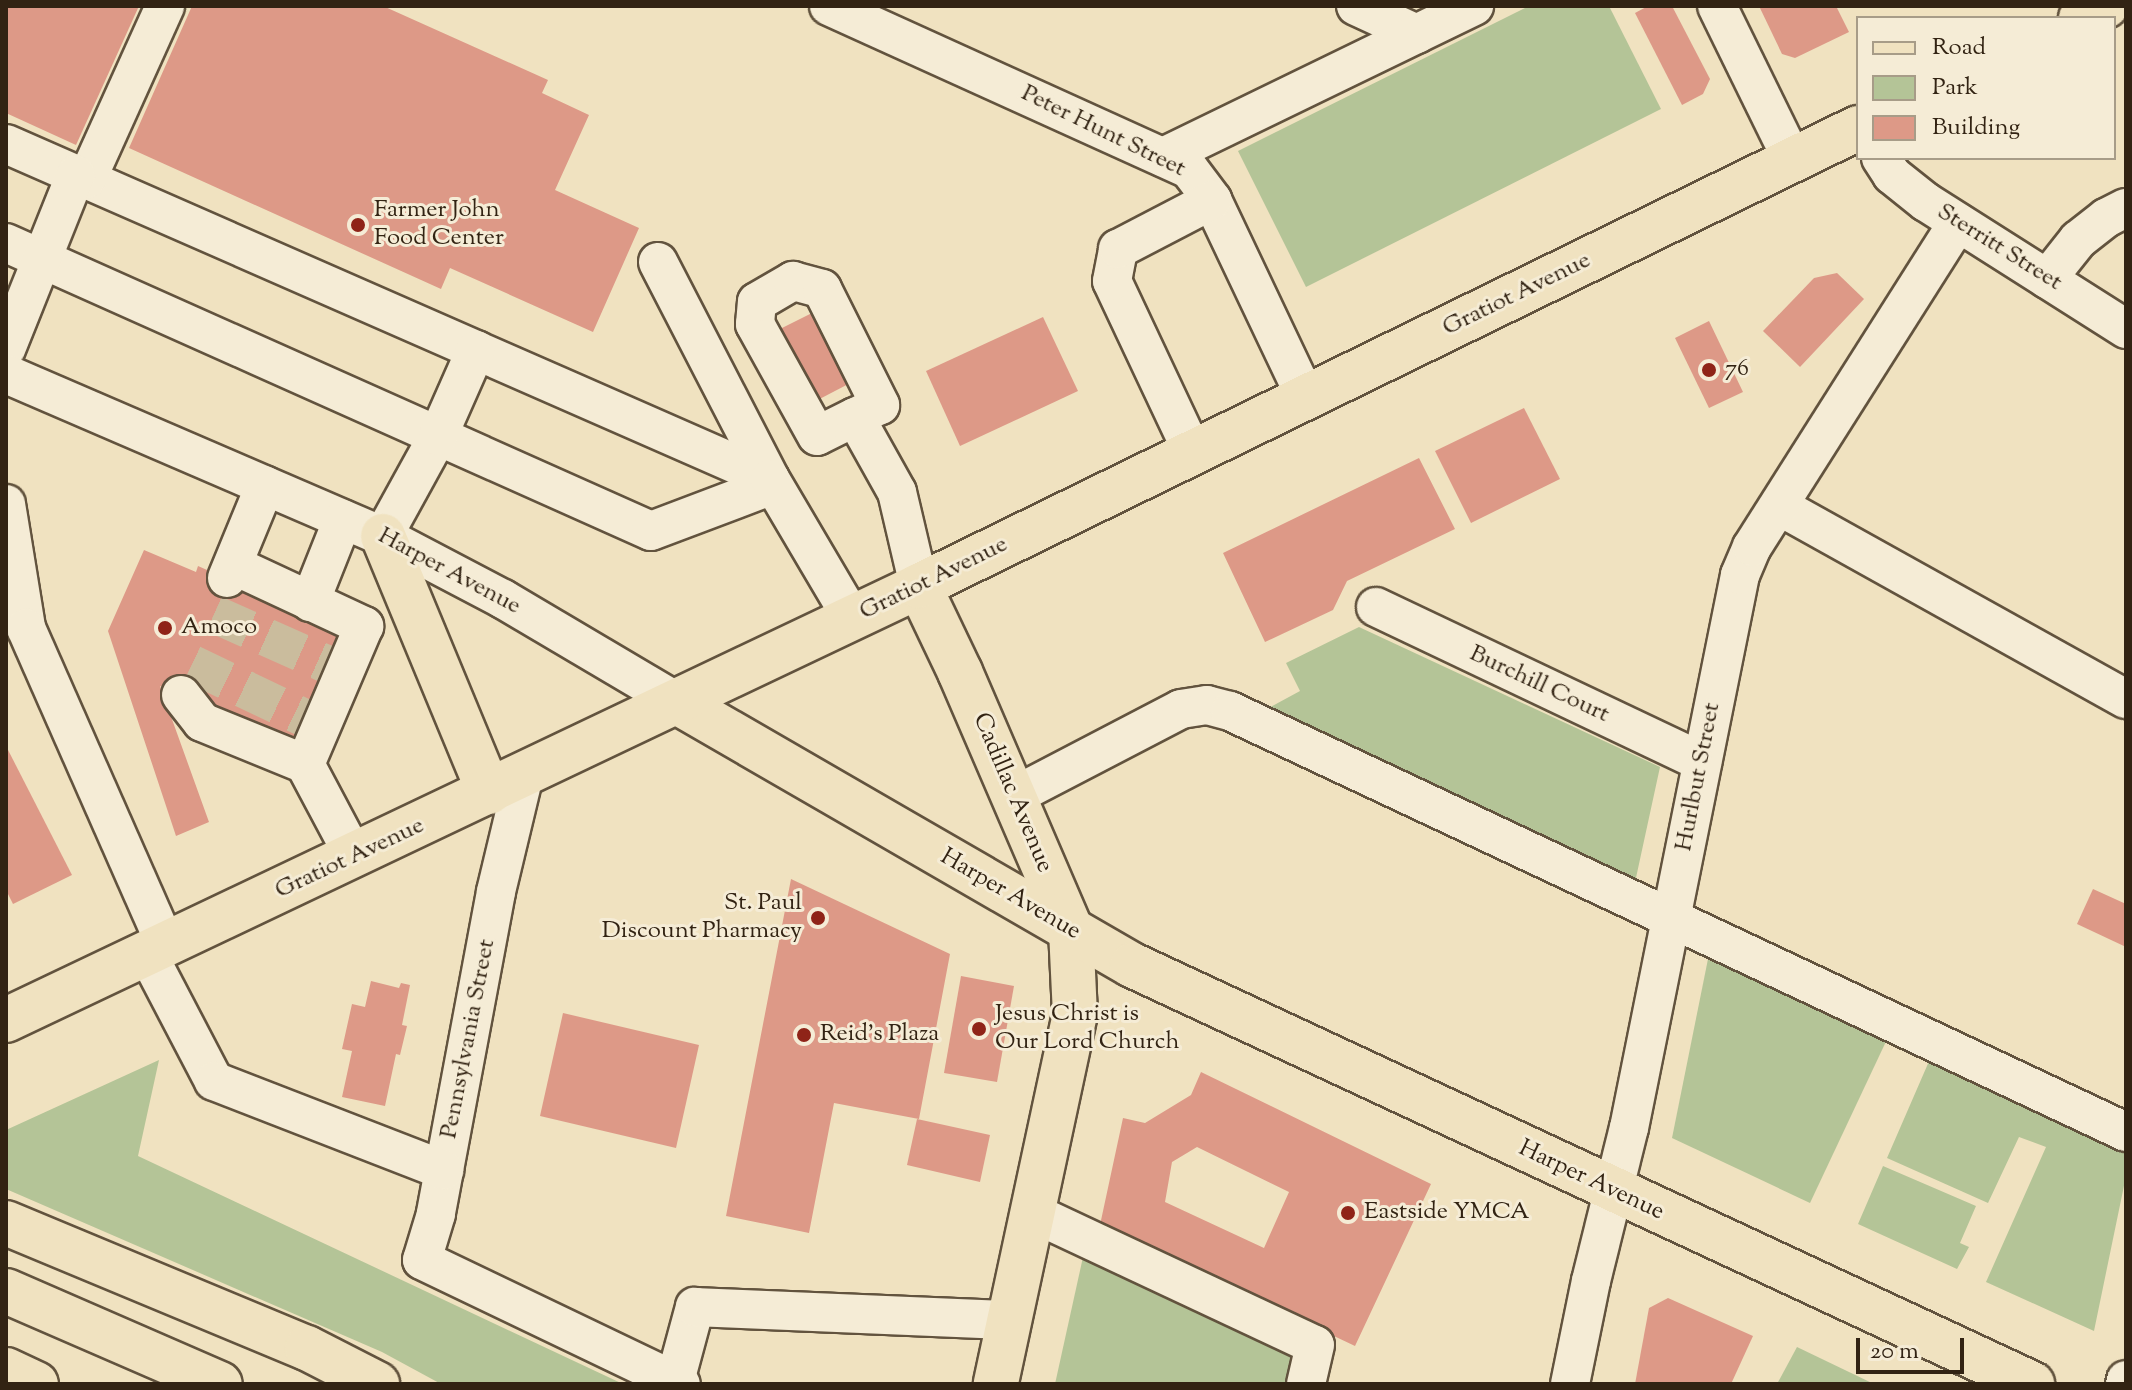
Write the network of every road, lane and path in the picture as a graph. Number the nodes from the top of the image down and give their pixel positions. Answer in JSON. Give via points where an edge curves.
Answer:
{"nodes":[{"id":1,"x":165,"y":6,"type":"edge"},
{"id":2,"x":829,"y":6,"type":"edge"},
{"id":3,"x":1356,"y":6,"type":"edge"},
{"id":4,"x":1474,"y":6,"type":"edge"},
{"id":5,"x":1717,"y":6,"type":"edge"},
{"id":6,"x":2106,"y":6,"type":"edge"},
{"id":7,"x":2085,"y":16,"type":"edge"},
{"id":8,"x":1417,"y":34,"type":"junction"},
{"id":9,"x":1856,"y":129,"type":"edge"},
{"id":10,"x":6,"y":144,"type":"edge"},
{"id":11,"x":1163,"y":157,"type":"junction"},
{"id":12,"x":1882,"y":160,"type":"edge"},
{"id":13,"x":1793,"y":161,"type":"junction"},
{"id":14,"x":81,"y":177,"type":"junction"},
{"id":15,"x":1212,"y":200,"type":"junction"},
{"id":16,"x":2126,"y":208,"type":"edge"},
{"id":17,"x":1958,"y":223,"type":"junction"},
{"id":18,"x":6,"y":243,"type":"edge"},
{"id":19,"x":42,"y":260,"type":"junction"},
{"id":20,"x":658,"y":262,"type":"dead end"},
{"id":21,"x":2047,"y":279,"type":"junction"},
{"id":22,"x":2126,"y":329,"type":"edge"},
{"id":23,"x":6,"y":349,"type":"edge"},
{"id":24,"x":476,"y":350,"type":"junction"},
{"id":25,"x":6,"y":374,"type":"edge"},
{"id":26,"x":1306,"y":398,"type":"junction"},
{"id":27,"x":867,"y":411,"type":"junction"},
{"id":28,"x":438,"y":436,"type":"junction"},
{"id":29,"x":1193,"y":453,"type":"junction"},
{"id":30,"x":772,"y":482,"type":"junction"},
{"id":31,"x":265,"y":486,"type":"junction"},
{"id":32,"x":6,"y":504,"type":"edge"},
{"id":33,"x":1779,"y":506,"type":"junction"},
{"id":34,"x":343,"y":519,"type":"junction"},
{"id":35,"x":383,"y":536,"type":"junction"},
{"id":36,"x":919,"y":586,"type":"junction"},
{"id":37,"x":310,"y":602,"type":"junction"},
{"id":38,"x":1376,"y":607,"type":"dead end"},
{"id":39,"x":852,"y":618,"type":"junction"},
{"id":40,"x":16,"y":631,"type":"edge"},
{"id":41,"x":181,"y":695,"type":"dead end"},
{"id":42,"x":2126,"y":699,"type":"edge"},
{"id":43,"x":677,"y":702,"type":"junction"},
{"id":44,"x":1702,"y":762,"type":"junction"},
{"id":45,"x":305,"y":764,"type":"junction"},
{"id":46,"x":506,"y":784,"type":"junction"},
{"id":47,"x":1014,"y":796,"type":"junction"},
{"id":48,"x":354,"y":856,"type":"junction"},
{"id":49,"x":1671,"y":920,"type":"junction"},
{"id":50,"x":1071,"y":930,"type":"junction"},
{"id":51,"x":156,"y":949,"type":"junction"},
{"id":52,"x":6,"y":1020,"type":"edge"},
{"id":53,"x":2126,"y":1132,"type":"edge"},
{"id":54,"x":444,"y":1170,"type":"junction"},
{"id":55,"x":1613,"y":1191,"type":"junction"},
{"id":56,"x":1033,"y":1213,"type":"junction"},
{"id":57,"x":6,"y":1223,"type":"edge"},
{"id":58,"x":6,"y":1291,"type":"edge"},
{"id":59,"x":1010,"y":1320,"type":"junction"},
{"id":60,"x":6,"y":1370,"type":"edge"},
{"id":61,"x":678,"y":1382,"type":"edge"},
{"id":62,"x":36,"y":1384,"type":"edge"},
{"id":63,"x":220,"y":1384,"type":"edge"},
{"id":64,"x":377,"y":1384,"type":"edge"},
{"id":65,"x":996,"y":1384,"type":"edge"},
{"id":66,"x":1306,"y":1384,"type":"edge"},
{"id":67,"x":1570,"y":1384,"type":"edge"},
{"id":68,"x":2032,"y":1384,"type":"edge"}],
"edges":[{"from":1,"to":14,"type":"street"},
{"from":2,"to":11,"type":"street","name":"Peter Hunt Street"},
{"from":3,"to":8,"type":"street"},
{"from":4,"to":8,"type":"street"},
{"from":5,"to":13,"type":"street"},
{"from":6,"to":7,"type":"main road"},
{"from":8,"to":11,"type":"street"},
{"from":9,"to":13,"type":"main road","name":"Gratiot Avenue"},
{"from":10,"to":14,"type":"street"},
{"from":11,"to":15,"type":"street","name":"Peter Hunt Street","via":[[1189,169]]},
{"from":12,"to":17,"type":"street","name":"Sterritt Street","via":[[1892,175]]},
{"from":13,"to":26,"type":"main road","name":"Gratiot Avenue"},
{"from":14,"to":19,"type":"street"},
{"from":14,"to":24,"type":"street"},
{"from":15,"to":26,"type":"street","name":"Peter Hunt Street"},
{"from":15,"to":29,"type":"street","via":[[1118,249],[1112,281]]},
{"from":16,"to":21,"type":"street","via":[[2078,240]]},
{"from":17,"to":21,"type":"street","name":"Sterritt Street"},
{"from":17,"to":33,"type":"street","name":"Hurlbut Street"},
{"from":18,"to":19,"type":"street"},
{"from":19,"to":23,"type":"street"},
{"from":19,"to":28,"type":"street"},
{"from":20,"to":30,"type":"street"},
{"from":21,"to":22,"type":"street","name":"Sterritt Street"},
{"from":24,"to":28,"type":"street"},
{"from":24,"to":30,"type":"street"},
{"from":25,"to":31,"type":"street","name":"Harper Avenue"},
{"from":26,"to":29,"type":"main road","name":"Gratiot Avenue"},
{"from":27,"to":27,"type":"street","via":[[822,289],[793,281],[757,302],[755,324],[817,436]]},
{"from":27,"to":36,"type":"street","via":[[897,492]]},
{"from":28,"to":30,"type":"street","via":[[651,531]]},
{"from":28,"to":35,"type":"street"},
{"from":29,"to":36,"type":"main road","name":"Gratiot Avenue"},
{"from":30,"to":39,"type":"street"},
{"from":31,"to":34,"type":"street","name":"Harper Avenue"},
{"from":31,"to":37,"type":"street","via":[[230,572]]},
{"from":32,"to":40,"type":"street"},
{"from":33,"to":42,"type":"street"},
{"from":33,"to":44,"type":"street","name":"Hurlbut Street","via":[[1740,575]]},
{"from":34,"to":35,"type":"street","name":"Harper Avenue"},
{"from":34,"to":37,"type":"street"},
{"from":35,"to":43,"type":"street","name":"Harper Avenue","via":[[503,599]]},
{"from":35,"to":46,"type":"main road"},
{"from":36,"to":39,"type":"main road","name":"Gratiot Avenue"},
{"from":36,"to":47,"type":"main road","name":"Cadillac Avenue"},
{"from":37,"to":45,"type":"street","via":[[364,626],[338,670]]},
{"from":38,"to":44,"type":"street","name":"Burchill Court"},
{"from":39,"to":43,"type":"main road","name":"Gratiot Avenue"},
{"from":40,"to":51,"type":"street"},
{"from":41,"to":45,"type":"street","via":[[202,722]]},
{"from":43,"to":46,"type":"main road","name":"Gratiot Avenue"},
{"from":43,"to":50,"type":"main road","name":"Harper Avenue"},
{"from":44,"to":49,"type":"street","name":"Hurlbut Street"},
{"from":45,"to":48,"type":"street"},
{"from":46,"to":48,"type":"main road","name":"Gratiot Avenue"},
{"from":46,"to":54,"type":"street","name":"Pennsylvania Street","via":[[494,904]]},
{"from":47,"to":49,"type":"street","via":[[1152,722],[1207,705],[1230,711]]},
{"from":47,"to":50,"type":"main road","name":"Cadillac Avenue"},
{"from":48,"to":51,"type":"main road","name":"Gratiot Avenue"},
{"from":49,"to":53,"type":"street"},
{"from":49,"to":55,"type":"street","name":"Hurlbut Street"},
{"from":50,"to":55,"type":"main road","name":"Harper Avenue","via":[[1132,965]]},
{"from":50,"to":56,"type":"main road","name":"Cadillac Avenue","via":[[1075,1014]]},
{"from":51,"to":52,"type":"main road","name":"Gratiot Avenue"},
{"from":51,"to":54,"type":"street","via":[[214,1081]]},
{"from":54,"to":61,"type":"street","name":"Pennsylvania Street","via":[[422,1260]]},
{"from":55,"to":67,"type":"street","name":"Hurlbut Street"},
{"from":55,"to":68,"type":"main road","name":"Harper Avenue"},
{"from":56,"to":59,"type":"main road","name":"Cadillac Avenue"},
{"from":56,"to":66,"type":"street","via":[[1315,1345]]},
{"from":57,"to":64,"type":"main road","via":[[307,1348]]},
{"from":58,"to":63,"type":"main road"},
{"from":59,"to":61,"type":"street","via":[[695,1307]]},
{"from":59,"to":65,"type":"main road","name":"Cadillac Avenue"},
{"from":60,"to":62,"type":"main road"}]}
